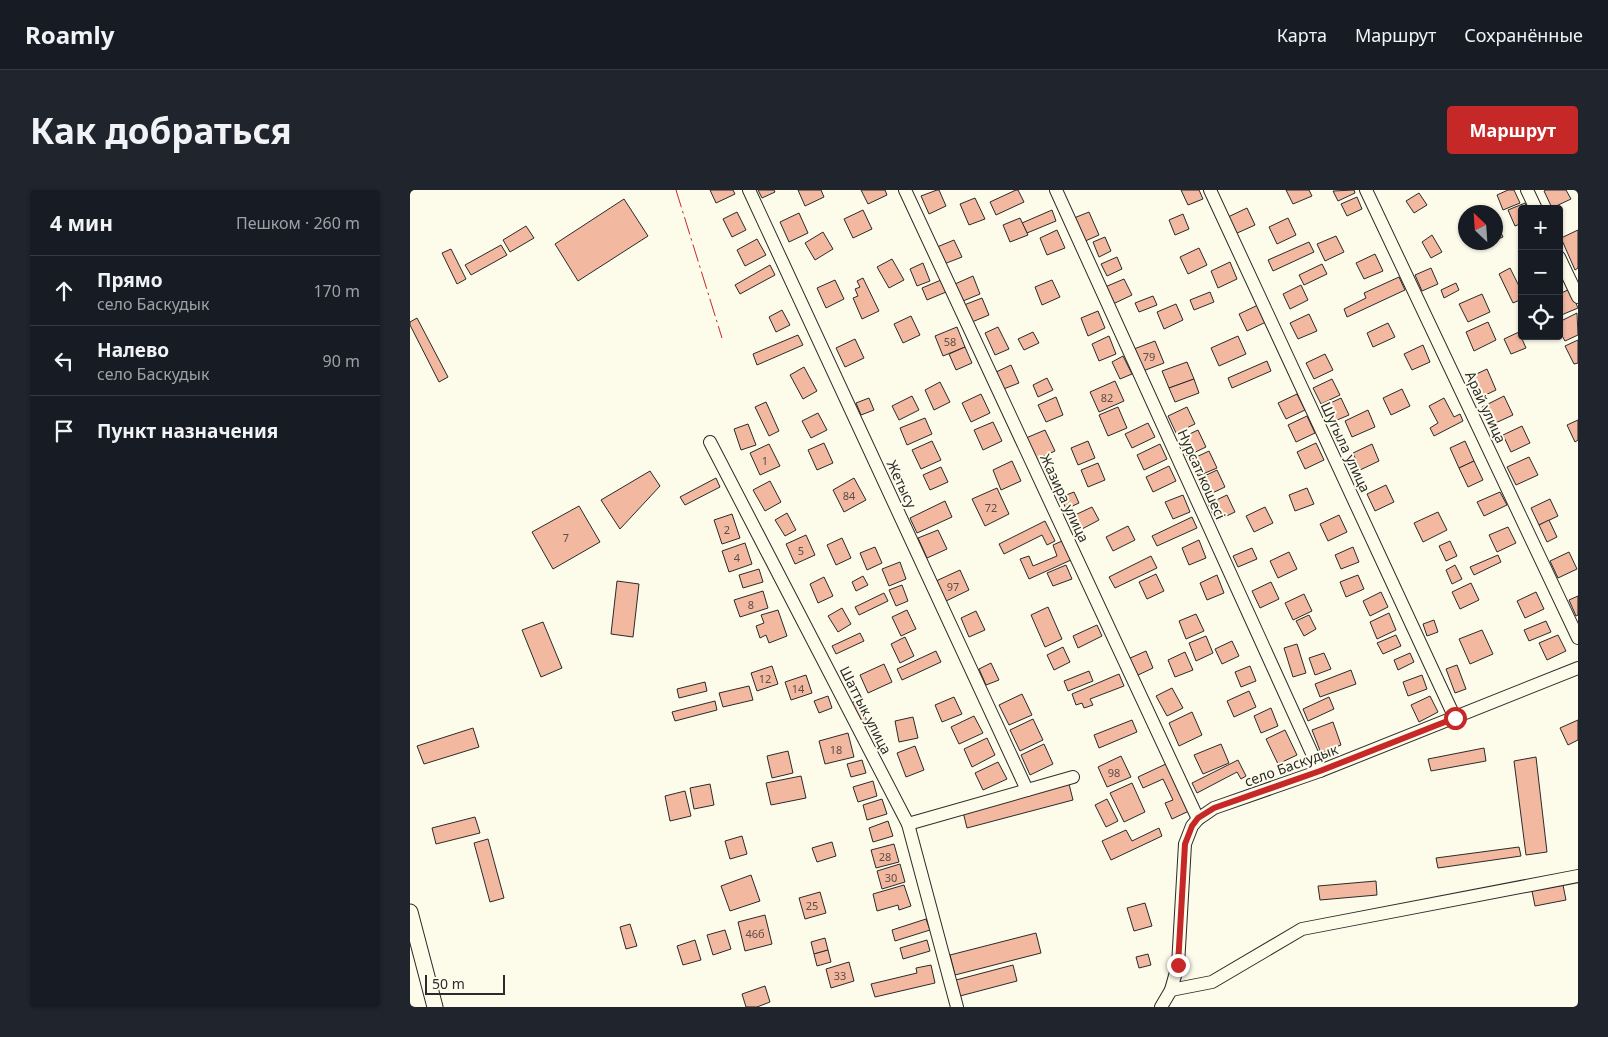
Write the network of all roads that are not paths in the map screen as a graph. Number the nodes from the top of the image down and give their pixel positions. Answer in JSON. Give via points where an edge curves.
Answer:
{"nodes":[{"id":1,"x":749,"y":190,"type":"edge"},
{"id":2,"x":905,"y":190,"type":"edge"},
{"id":3,"x":1056,"y":190,"type":"edge"},
{"id":4,"x":1210,"y":190,"type":"edge"},
{"id":5,"x":1366,"y":190,"type":"edge"},
{"id":6,"x":1527,"y":190,"type":"edge"},
{"id":7,"x":1534,"y":205,"type":"edge"},
{"id":8,"x":1563,"y":266,"type":"edge"},
{"id":9,"x":1578,"y":297,"type":"edge"},
{"id":10,"x":710,"y":442,"type":"dead end"},
{"id":11,"x":1578,"y":638,"type":"edge"},
{"id":12,"x":1578,"y":668,"type":"edge"},
{"id":13,"x":1455,"y":718,"type":"junction"},
{"id":14,"x":1320,"y":771,"type":"junction"},
{"id":15,"x":1073,"y":777,"type":"dead end"},
{"id":16,"x":1027,"y":790,"type":"junction"},
{"id":17,"x":1198,"y":818,"type":"junction"},
{"id":18,"x":908,"y":824,"type":"junction"},
{"id":19,"x":1578,"y":876,"type":"edge"},
{"id":20,"x":410,"y":912,"type":"edge"},
{"id":21,"x":1171,"y":990,"type":"junction"},
{"id":22,"x":435,"y":1007,"type":"edge"},
{"id":23,"x":957,"y":1007,"type":"edge"},
{"id":24,"x":1160,"y":1007,"type":"edge"}],
"edges":[{"from":1,"to":16,"type":"street","name":"Жетысу"},
{"from":2,"to":17,"type":"street","name":"Жазира улица"},
{"from":3,"to":14,"type":"street","name":"Нурсат кошесi"},
{"from":4,"to":13,"type":"street","name":"Шугыла улица"},
{"from":5,"to":11,"type":"street","name":"Арай улица"},
{"from":6,"to":7,"type":"street"},
{"from":8,"to":9,"type":"street"},
{"from":10,"to":18,"type":"street","name":"Шаттык улица"},
{"from":12,"to":13,"type":"street","name":"село Баскудык"},
{"from":13,"to":14,"type":"street","name":"село Баскудык"},
{"from":14,"to":17,"type":"street","name":"село Баскудык","via":[[1214,808]]},
{"from":15,"to":16,"type":"street"},
{"from":16,"to":18,"type":"street"},
{"from":17,"to":21,"type":"street","via":[[1185,844],[1178,965]]},
{"from":18,"to":23,"type":"street","name":"Шаттык улица"},
{"from":19,"to":21,"type":"street","via":[[1302,929],[1212,982]]},
{"from":20,"to":22,"type":"main road"},
{"from":21,"to":24,"type":"street"}]}
